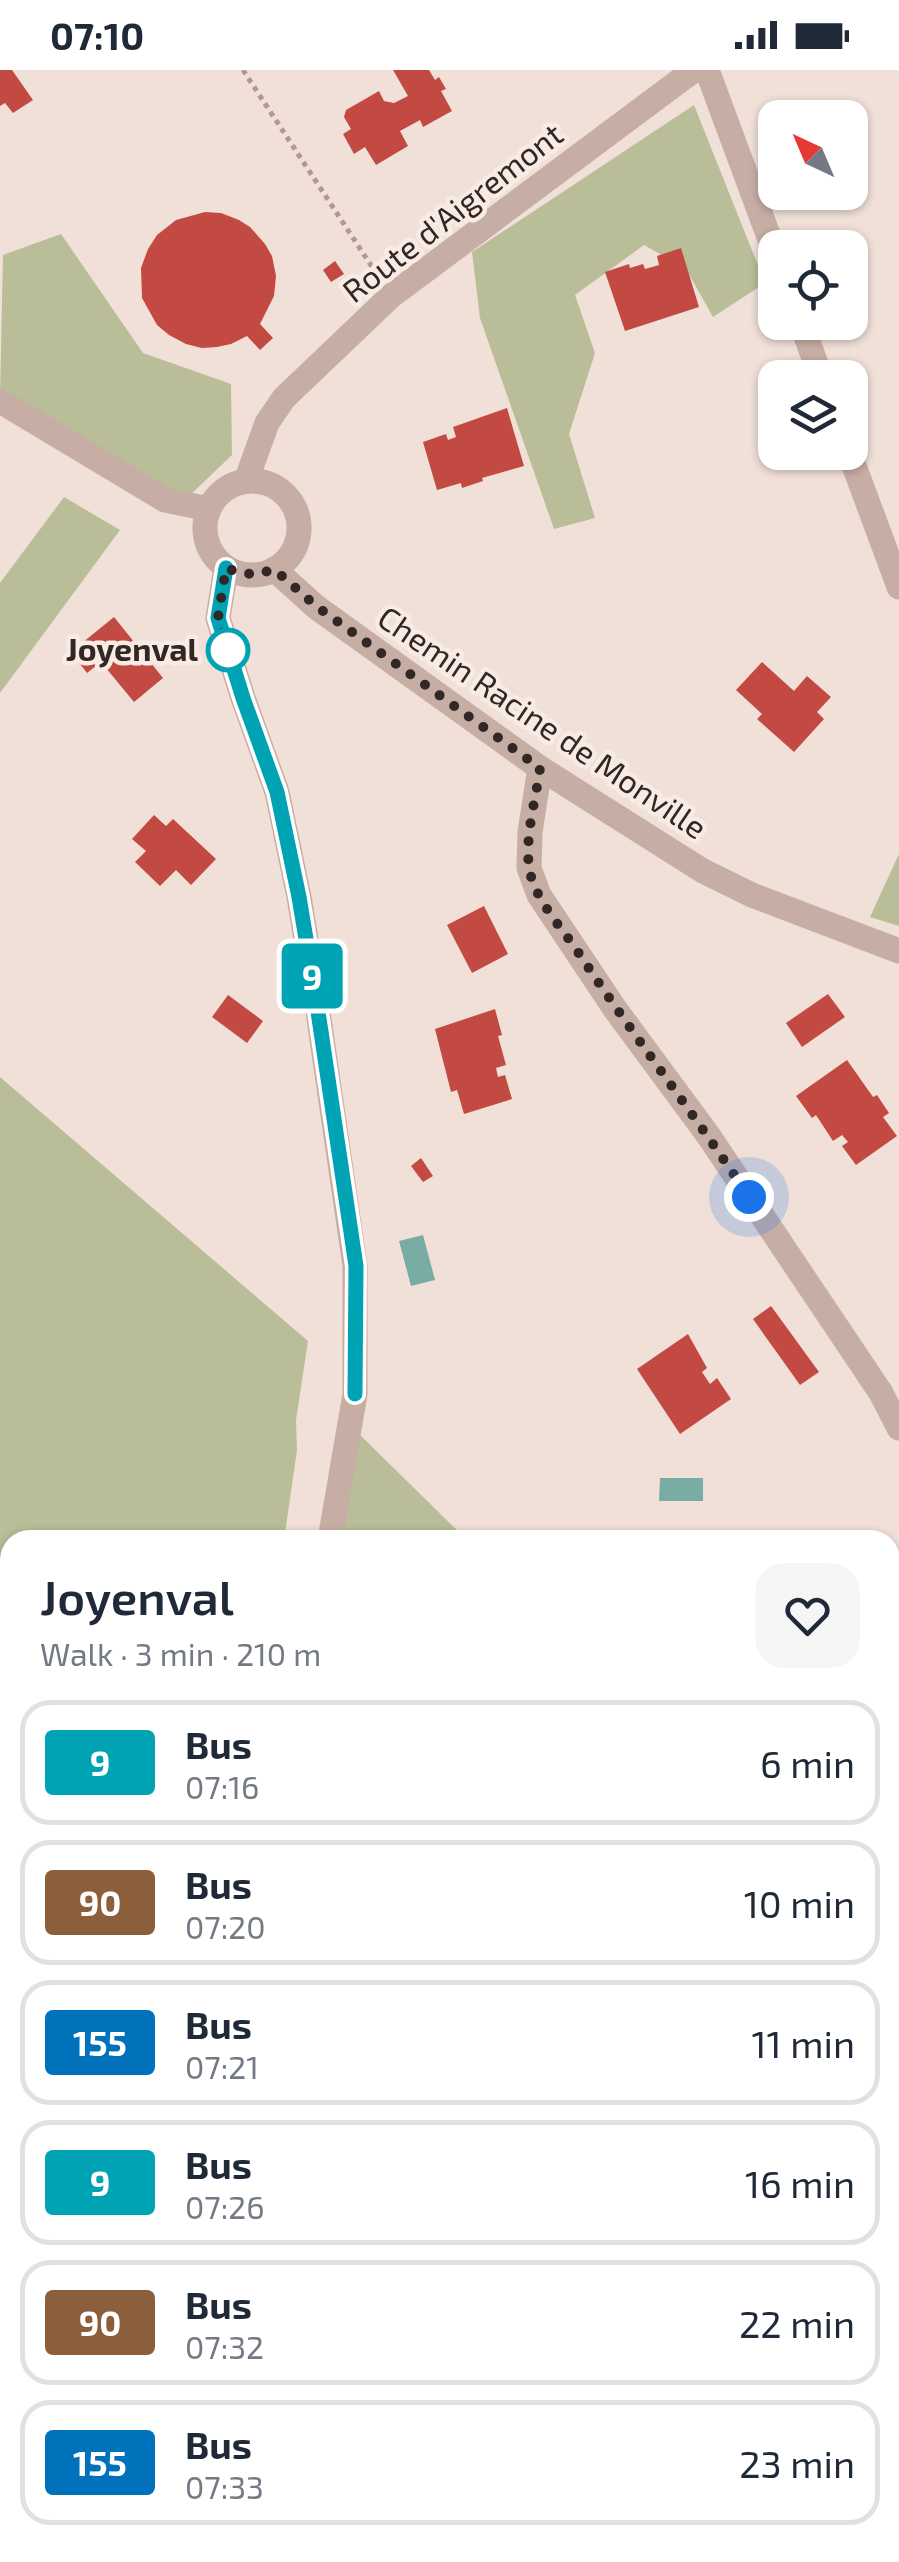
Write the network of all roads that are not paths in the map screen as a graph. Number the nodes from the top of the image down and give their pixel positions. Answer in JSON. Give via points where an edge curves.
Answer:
{"nodes":[{"id":1,"x":694,"y":70,"type":"edge"},
{"id":2,"x":707,"y":70,"type":"edge"},
{"id":3,"x":767,"y":230,"type":"edge"},
{"id":4,"x":0,"y":402,"type":"edge"},
{"id":5,"x":856,"y":470,"type":"edge"},
{"id":6,"x":246,"y":481,"type":"junction"},
{"id":7,"x":209,"y":508,"type":"junction"},
{"id":8,"x":226,"y":568,"type":"junction"},
{"id":9,"x":274,"y":569,"type":"junction"},
{"id":10,"x":899,"y":587,"type":"edge"},
{"id":11,"x":540,"y":768,"type":"junction"},
{"id":12,"x":899,"y":952,"type":"edge"},
{"id":13,"x":899,"y":1428,"type":"edge"},
{"id":14,"x":332,"y":1530,"type":"edge"}],
"edges":[{"from":1,"to":6,"type":"street","name":"Route d'Aigremont","via":[[391,296],[284,398],[266,424]]},
{"from":2,"to":3,"type":"street"},
{"from":4,"to":7,"type":"street","via":[[164,500]]},
{"from":5,"to":10,"type":"street"},
{"from":6,"to":7,"type":"street","via":[[218,495]]},
{"from":6,"to":9,"type":"street","via":[[274,486],[294,507],[294,549]]},
{"from":7,"to":8,"type":"street","via":[[204,530]]},
{"from":8,"to":9,"type":"street","via":[[258,575]]},
{"from":8,"to":14,"type":"street","via":[[218,618],[277,792],[356,1266],[355,1394]]},
{"from":9,"to":11,"type":"street","name":"Chemin Racine de Monville"},
{"from":11,"to":12,"type":"street","name":"Chemin Racine de Monville","via":[[703,871]]},
{"from":11,"to":13,"type":"street","via":[[529,868],[540,896]]}]}
